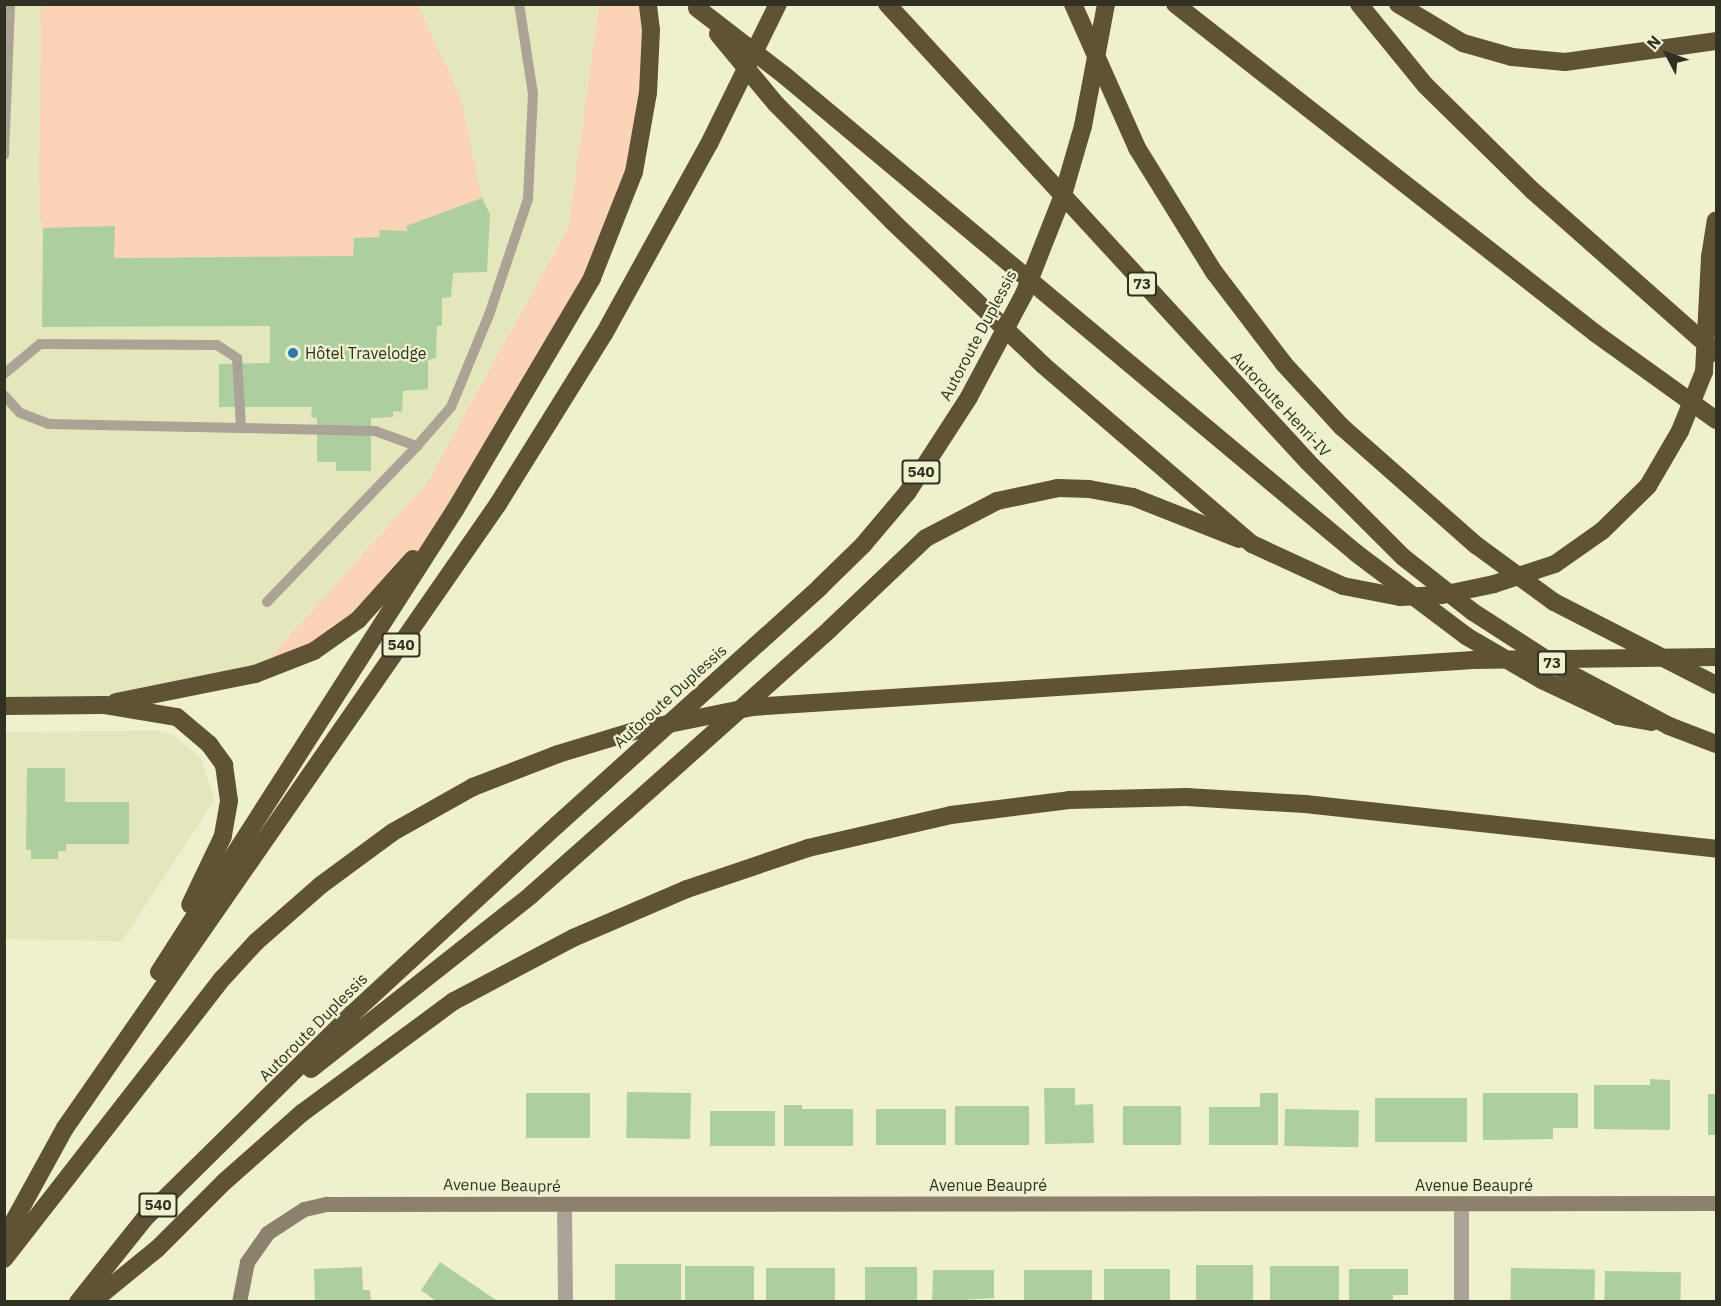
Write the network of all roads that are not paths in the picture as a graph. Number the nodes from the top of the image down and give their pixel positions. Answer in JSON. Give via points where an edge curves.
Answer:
{"nodes":[{"id":1,"x":10,"y":4,"type":"edge"},
{"id":2,"x":519,"y":4,"type":"edge"},
{"id":3,"x":648,"y":4,"type":"edge"},
{"id":4,"x":778,"y":4,"type":"edge"},
{"id":5,"x":887,"y":4,"type":"edge"},
{"id":6,"x":1106,"y":4,"type":"edge"},
{"id":7,"x":1175,"y":4,"type":"edge"},
{"id":8,"x":1359,"y":4,"type":"edge"},
{"id":9,"x":1398,"y":4,"type":"edge"},
{"id":10,"x":695,"y":6,"type":"edge"},
{"id":11,"x":1076,"y":12,"type":"edge"},
{"id":12,"x":1716,"y":41,"type":"edge"},
{"id":13,"x":4,"y":155,"type":"edge"},
{"id":14,"x":1716,"y":220,"type":"edge"},
{"id":15,"x":1716,"y":353,"type":"edge"},
{"id":16,"x":4,"y":374,"type":"edge"},
{"id":17,"x":4,"y":395,"type":"edge"},
{"id":18,"x":1716,"y":420,"type":"edge"},
{"id":19,"x":241,"y":428,"type":"junction"},
{"id":20,"x":417,"y":446,"type":"junction"},
{"id":21,"x":455,"y":510,"type":"junction"},
{"id":22,"x":1252,"y":543,"type":"junction"},
{"id":23,"x":267,"y":602,"type":"dead end"},
{"id":24,"x":1716,"y":657,"type":"edge"},
{"id":25,"x":1716,"y":686,"type":"edge"},
{"id":26,"x":105,"y":705,"type":"junction"},
{"id":27,"x":4,"y":706,"type":"edge"},
{"id":28,"x":1669,"y":726,"type":"junction"},
{"id":29,"x":1716,"y":744,"type":"edge"},
{"id":30,"x":1716,"y":849,"type":"edge"},
{"id":31,"x":155,"y":977,"type":"junction"},
{"id":32,"x":249,"y":1118,"type":"junction"},
{"id":33,"x":65,"y":1128,"type":"junction"},
{"id":34,"x":1461,"y":1203,"type":"junction"},
{"id":35,"x":1716,"y":1203,"type":"edge"},
{"id":36,"x":564,"y":1204,"type":"junction"},
{"id":37,"x":4,"y":1239,"type":"edge"},
{"id":38,"x":4,"y":1259,"type":"edge"},
{"id":39,"x":78,"y":1302,"type":"edge"},
{"id":40,"x":92,"y":1302,"type":"edge"},
{"id":41,"x":239,"y":1302,"type":"edge"},
{"id":42,"x":565,"y":1302,"type":"edge"},
{"id":43,"x":1461,"y":1302,"type":"edge"}],
"edges":[{"from":1,"to":13,"type":"lane"},
{"from":2,"to":20,"type":"lane","via":[[533,94],[528,199],[489,315],[451,407]]},
{"from":3,"to":21,"type":"highway","via":[[648,93],[634,172],[616,223],[592,278]]},
{"from":4,"to":33,"type":"highway","number":"540","bridge":true,"via":[[709,144],[604,334],[498,504]]},
{"from":5,"to":28,"type":"highway","name":"Autoroute Henri-IV","number":"73","bridge":true,"via":[[1284,436],[1403,557],[1473,612],[1553,664]]},
{"from":6,"to":32,"type":"highway","name":"Autoroute Duplessis","number":"540","bridge":true,"via":[[1083,126],[1063,195],[1024,294],[969,397],[907,493],[863,545],[820,587],[352,1014]]},
{"from":7,"to":18,"type":"highway","via":[[1595,333]]},
{"from":8,"to":15,"type":"highway","via":[[1425,86],[1533,191]]},
{"from":9,"to":12,"type":"highway","via":[[1462,43],[1512,57],[1565,62]]},
{"from":10,"to":22,"type":"highway","via":[[776,104],[893,222],[1043,365]]},
{"from":10,"to":28,"type":"highway","bridge":true,"via":[[784,75],[1356,553],[1466,636],[1579,700],[1618,716]]},
{"from":11,"to":25,"type":"highway","bridge":true,"via":[[1137,148],[1214,272],[1284,363],[1342,428],[1476,545],[1554,602]]},
{"from":14,"to":22,"type":"highway","bridge":true,"via":[[1710,257],[1704,372],[1680,431],[1648,486],[1602,531],[1555,564],[1494,584],[1442,595],[1400,597],[1343,586]]},
{"from":16,"to":19,"type":"lane","via":[[40,344],[217,345],[237,358]]},
{"from":17,"to":19,"type":"lane","via":[[20,413],[50,424]]},
{"from":19,"to":20,"type":"lane","via":[[375,432]]},
{"from":20,"to":23,"type":"lane"},
{"from":21,"to":26,"type":"highway","via":[[358,620],[314,651],[255,674]]},
{"from":21,"to":31,"type":"highway"},
{"from":22,"to":32,"type":"highway","bridge":true,"via":[[1133,497],[1058,488],[997,501],[926,538],[830,629],[531,895]]},
{"from":24,"to":38,"type":"highway","via":[[1473,660],[752,708],[634,731],[558,754],[472,787],[393,832],[321,885],[256,942],[223,978]]},
{"from":26,"to":27,"type":"highway"},
{"from":26,"to":31,"type":"highway","via":[[177,717],[209,744],[224,765],[228,783],[224,836]]},
{"from":28,"to":29,"type":"highway","name":"Autoroute Henri-IV","number":"73","bridge":true},
{"from":30,"to":40,"type":"highway","via":[[1305,804],[1186,797],[1069,800],[951,815],[808,849],[687,889],[573,938],[454,1001],[302,1113],[224,1182],[158,1248]]},
{"from":31,"to":33,"type":"highway"},
{"from":32,"to":39,"type":"highway","name":"Autoroute Duplessis","number":"540","via":[[145,1218]]},
{"from":33,"to":37,"type":"highway","number":"540"},
{"from":34,"to":35,"type":"street","name":"Avenue Beaupré"},
{"from":34,"to":36,"type":"street","name":"Avenue Beaupré"},
{"from":34,"to":43,"type":"street"},
{"from":36,"to":41,"type":"street","name":"Avenue Beaupré","via":[[326,1204],[304,1209],[267,1233],[247,1262]]},
{"from":36,"to":42,"type":"street"}]}
